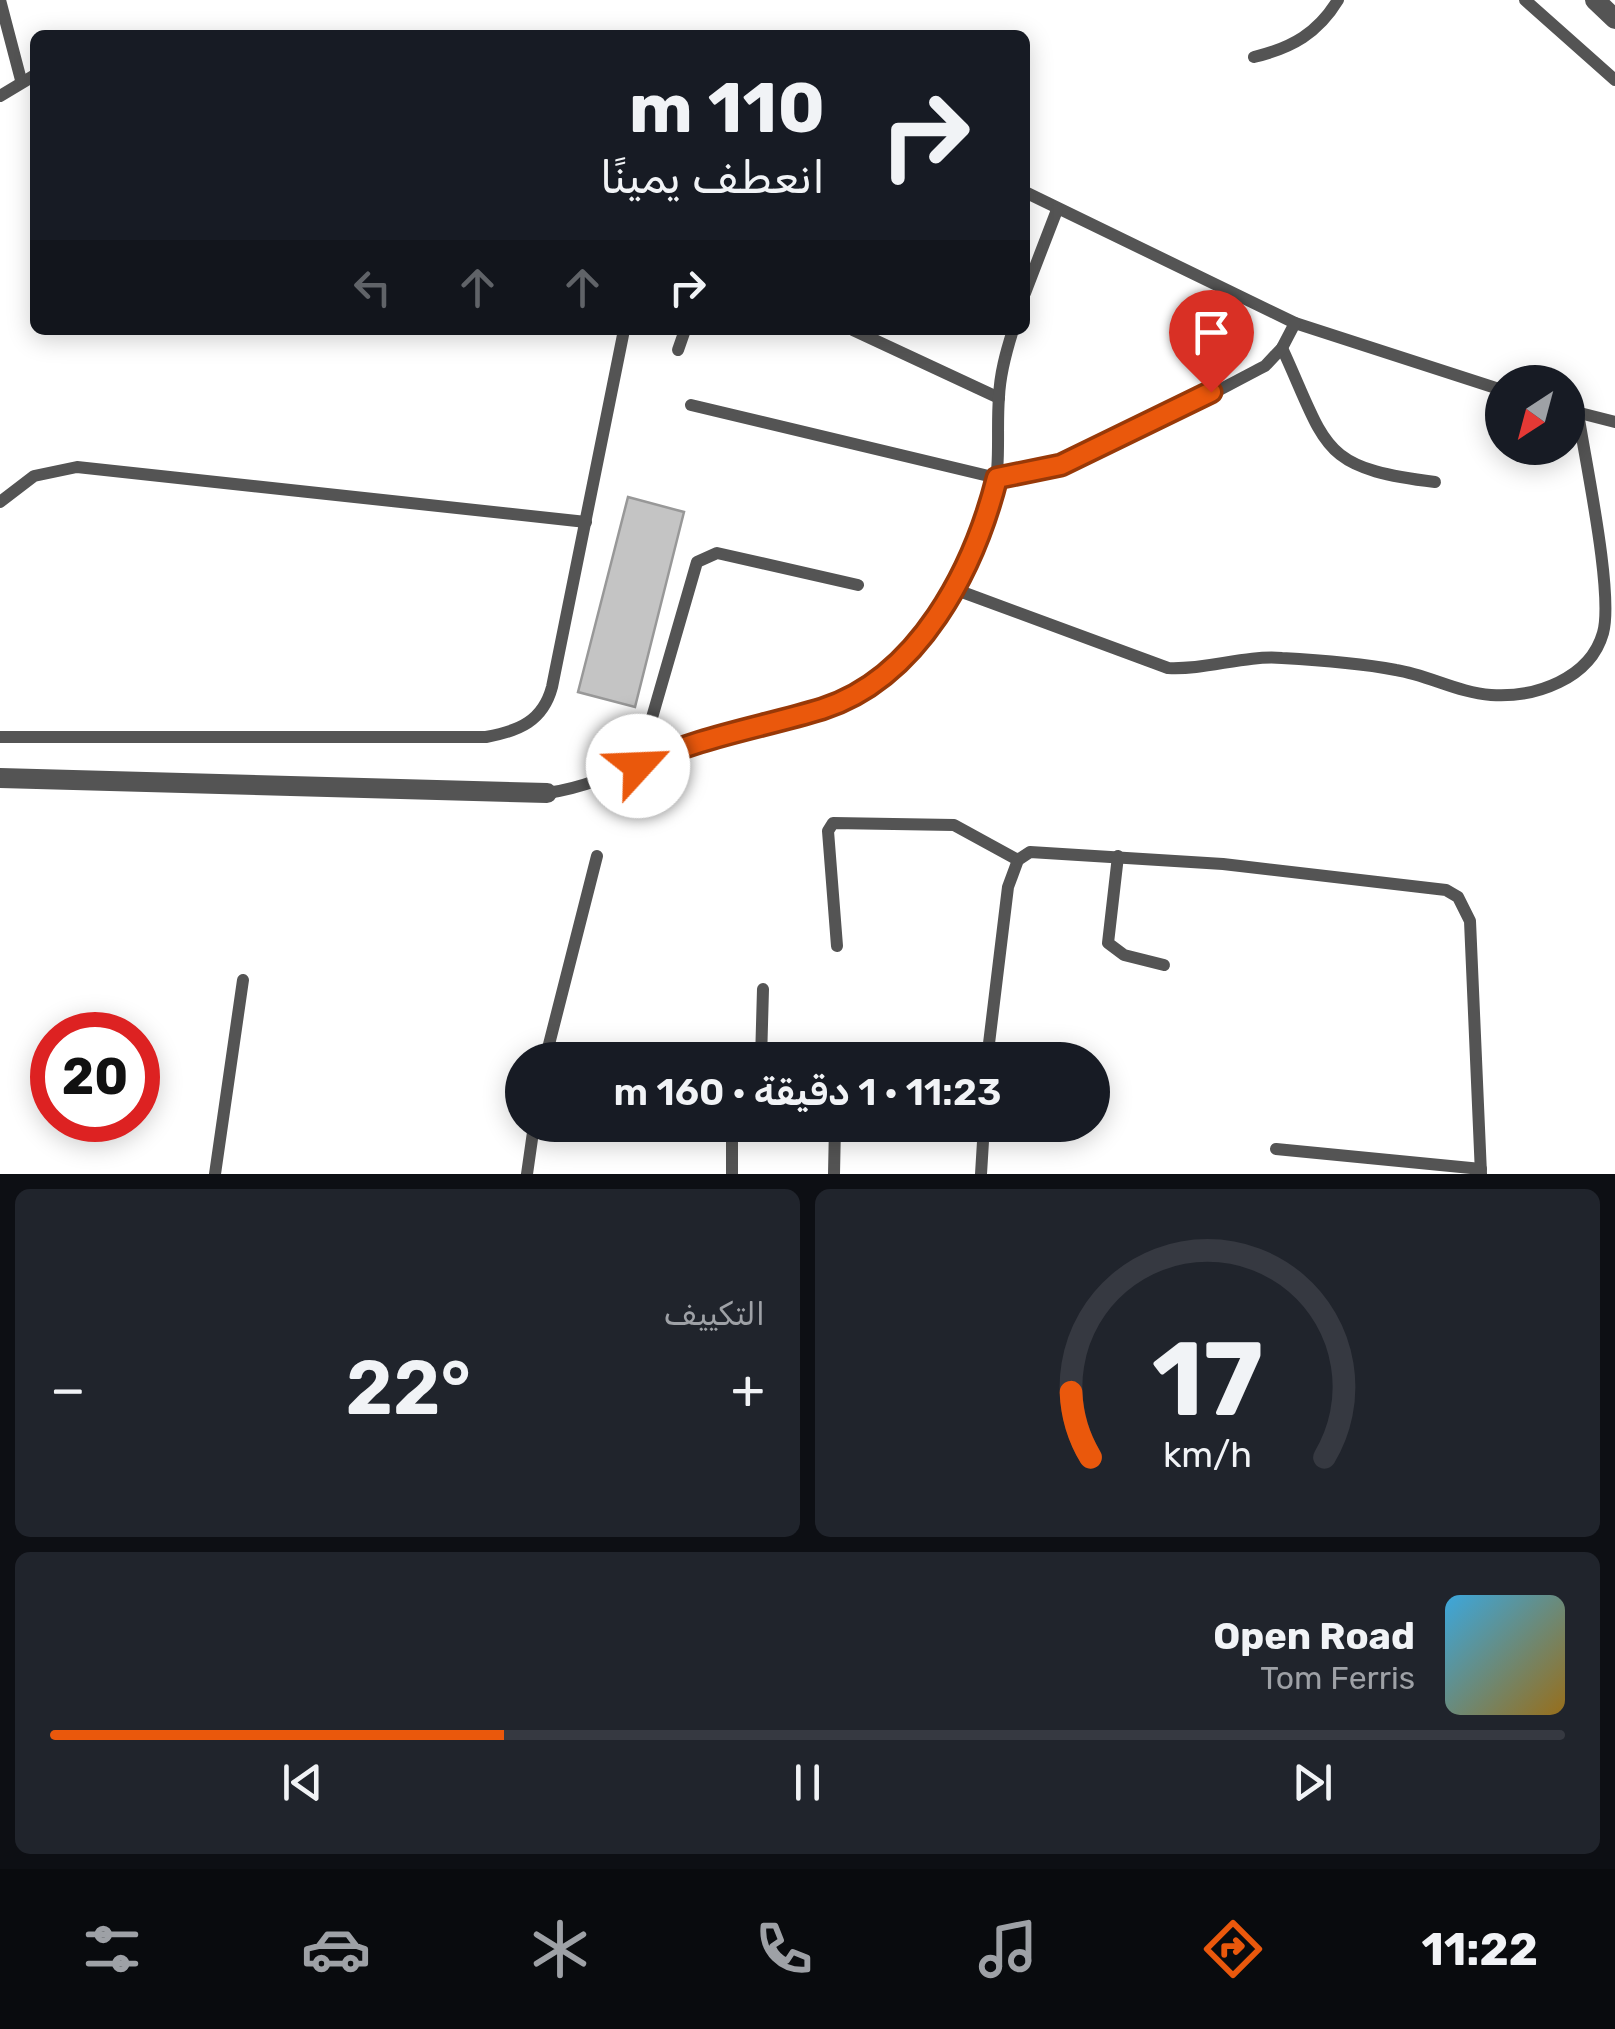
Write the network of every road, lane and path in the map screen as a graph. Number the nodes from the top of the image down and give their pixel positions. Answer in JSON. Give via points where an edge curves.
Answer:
{"nodes":[{"id":1,"x":0,"y":0,"type":"edge"},
{"id":2,"x":1338,"y":0,"type":"edge"},
{"id":3,"x":1524,"y":0,"type":"edge"},
{"id":4,"x":1595,"y":0,"type":"edge"},
{"id":5,"x":1615,"y":19,"type":"edge"},
{"id":6,"x":1254,"y":56,"type":"dead end"},
{"id":7,"x":28,"y":78,"type":"edge"},
{"id":8,"x":1615,"y":80,"type":"edge"},
{"id":9,"x":0,"y":96,"type":"edge"},
{"id":10,"x":1030,"y":195,"type":"edge"},
{"id":11,"x":1056,"y":210,"type":"junction"},
{"id":12,"x":1030,"y":280,"type":"edge"},
{"id":13,"x":1295,"y":323,"type":"junction"},
{"id":14,"x":623,"y":335,"type":"edge"},
{"id":15,"x":683,"y":335,"type":"edge"},
{"id":16,"x":864,"y":335,"type":"edge"},
{"id":17,"x":1012,"y":335,"type":"edge"},
{"id":18,"x":1282,"y":348,"type":"junction"},
{"id":19,"x":678,"y":350,"type":"dead end"},
{"id":20,"x":1485,"y":384,"type":"edge"},
{"id":21,"x":998,"y":398,"type":"junction"},
{"id":22,"x":691,"y":405,"type":"dead end"},
{"id":23,"x":1585,"y":415,"type":"edge"},
{"id":24,"x":1615,"y":422,"type":"edge"},
{"id":25,"x":1582,"y":465,"type":"edge"},
{"id":26,"x":997,"y":478,"type":"junction"},
{"id":27,"x":1435,"y":482,"type":"dead end"},
{"id":28,"x":0,"y":502,"type":"edge"},
{"id":29,"x":586,"y":522,"type":"junction"},
{"id":30,"x":858,"y":585,"type":"dead end"},
{"id":31,"x":954,"y":590,"type":"junction"},
{"id":32,"x":1609,"y":636,"type":"edge"},
{"id":33,"x":0,"y":736,"type":"edge"},
{"id":34,"x":638,"y":766,"type":"junction"},
{"id":35,"x":0,"y":778,"type":"edge"},
{"id":36,"x":548,"y":794,"type":"joint"},
{"id":37,"x":597,"y":856,"type":"dead end"},
{"id":38,"x":1118,"y":856,"type":"junction"},
{"id":39,"x":1018,"y":860,"type":"junction"},
{"id":40,"x":836,"y":946,"type":"dead end"},
{"id":41,"x":1164,"y":965,"type":"dead end"},
{"id":42,"x":244,"y":980,"type":"dead end"},
{"id":43,"x":763,"y":988,"type":"dead end"},
{"id":44,"x":550,"y":1042,"type":"edge"},
{"id":45,"x":762,"y":1042,"type":"edge"},
{"id":46,"x":989,"y":1042,"type":"edge"},
{"id":47,"x":532,"y":1142,"type":"edge"},
{"id":48,"x":732,"y":1142,"type":"edge"},
{"id":49,"x":835,"y":1142,"type":"edge"},
{"id":50,"x":983,"y":1142,"type":"edge"},
{"id":51,"x":1276,"y":1149,"type":"dead end"},
{"id":52,"x":1481,"y":1171,"type":"edge"},
{"id":53,"x":214,"y":1174,"type":"edge"},
{"id":54,"x":527,"y":1174,"type":"edge"},
{"id":55,"x":732,"y":1174,"type":"edge"},
{"id":56,"x":834,"y":1174,"type":"edge"},
{"id":57,"x":981,"y":1174,"type":"edge"}],
"edges":[{"from":1,"to":7,"type":"lane"},
{"from":2,"to":6,"type":"lane","via":[[1306,36]]},
{"from":3,"to":8,"type":"lane"},
{"from":4,"to":5,"type":"street"},
{"from":7,"to":9,"type":"lane"},
{"from":10,"to":11,"type":"lane"},
{"from":11,"to":12,"type":"lane"},
{"from":11,"to":13,"type":"lane"},
{"from":13,"to":18,"type":"lane"},
{"from":13,"to":20,"type":"lane"},
{"from":14,"to":29,"type":"lane"},
{"from":15,"to":19,"type":"lane"},
{"from":16,"to":21,"type":"lane"},
{"from":17,"to":21,"type":"lane"},
{"from":18,"to":26,"type":"lane","via":[[1265,366],[1071,460]]},
{"from":18,"to":27,"type":"lane","via":[[1339,457],[1380,476]]},
{"from":21,"to":26,"type":"lane"},
{"from":22,"to":26,"type":"lane"},
{"from":23,"to":24,"type":"lane"},
{"from":25,"to":32,"type":"lane"},
{"from":26,"to":31,"type":"lane"},
{"from":28,"to":29,"type":"lane","via":[[34,476],[77,466]]},
{"from":29,"to":33,"type":"lane","via":[[546,706],[513,732],[486,738]]},
{"from":30,"to":34,"type":"lane","via":[[717,553],[697,562]]},
{"from":31,"to":32,"type":"lane","via":[[1168,668],[1282,658],[1393,669],[1491,695],[1563,682]]},
{"from":31,"to":34,"type":"lane","via":[[909,650],[827,707],[703,738]]},
{"from":34,"to":36,"type":"lane"},
{"from":35,"to":36,"type":"street"},
{"from":37,"to":44,"type":"lane"},
{"from":38,"to":39,"type":"lane","via":[[1044,850]]},
{"from":38,"to":41,"type":"lane","via":[[1108,942],[1124,955]]},
{"from":38,"to":52,"type":"lane","via":[[1446,890],[1458,897],[1470,921]]},
{"from":39,"to":40,"type":"lane","via":[[954,825],[833,822],[828,831]]},
{"from":39,"to":46,"type":"lane","via":[[1005,906]]},
{"from":42,"to":53,"type":"lane"},
{"from":43,"to":45,"type":"lane"},
{"from":47,"to":54,"type":"lane"},
{"from":48,"to":55,"type":"lane"},
{"from":49,"to":56,"type":"lane"},
{"from":50,"to":57,"type":"lane"},
{"from":51,"to":52,"type":"lane"}]}
